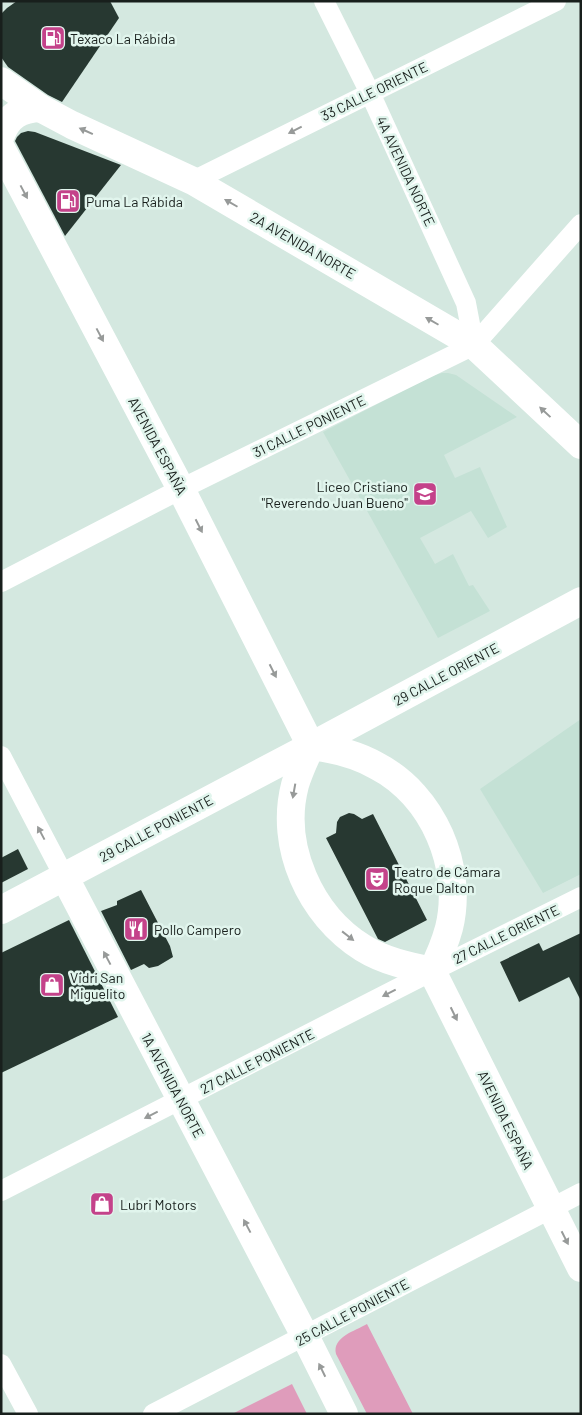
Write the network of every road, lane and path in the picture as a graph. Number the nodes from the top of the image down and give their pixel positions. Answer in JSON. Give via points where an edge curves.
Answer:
{"nodes":[{"id":1,"x":324,"y":1,"type":"edge"},
{"id":2,"x":556,"y":1,"type":"edge"},
{"id":3,"x":1,"y":81,"type":"edge"},
{"id":4,"x":370,"y":93,"type":"junction"},
{"id":5,"x":40,"y":108,"type":"junction"},
{"id":6,"x":1,"y":135,"type":"edge"},
{"id":7,"x":1,"y":148,"type":"edge"},
{"id":8,"x":193,"y":181,"type":"junction"},
{"id":9,"x":581,"y":224,"type":"edge"},
{"id":10,"x":474,"y":345,"type":"junction"},
{"id":11,"x":581,"y":445,"type":"edge"},
{"id":12,"x":181,"y":489,"type":"junction"},
{"id":13,"x":1,"y":582,"type":"edge"},
{"id":14,"x":581,"y":601,"type":"edge"},
{"id":15,"x":312,"y":746,"type":"junction"},
{"id":16,"x":1,"y":756,"type":"edge"},
{"id":17,"x":64,"y":876,"type":"junction"},
{"id":18,"x":581,"y":897,"type":"edge"},
{"id":19,"x":1,"y":910,"type":"edge"},
{"id":20,"x":432,"y":971,"type":"junction"},
{"id":21,"x":181,"y":1100,"type":"junction"},
{"id":22,"x":1,"y":1191,"type":"edge"},
{"id":23,"x":581,"y":1193,"type":"edge"},
{"id":24,"x":550,"y":1208,"type":"junction"},
{"id":25,"x":581,"y":1268,"type":"edge"},
{"id":26,"x":305,"y":1336,"type":"junction"},
{"id":27,"x":1,"y":1364,"type":"edge"},
{"id":28,"x":6,"y":1388,"type":"edge"},
{"id":29,"x":28,"y":1414,"type":"edge"},
{"id":30,"x":153,"y":1414,"type":"edge"},
{"id":31,"x":344,"y":1414,"type":"edge"}],
"edges":[{"from":1,"to":4,"type":"street","name":"4A AVENIDA NORTE"},
{"from":2,"to":4,"type":"street","name":"33 CALLE ORIENTE"},
{"from":3,"to":5,"type":"main road","name":"2A AVENIDA NORTE"},
{"from":4,"to":8,"type":"street","name":"33 CALLE ORIENTE","one_way":true},
{"from":4,"to":10,"type":"street","name":"4A AVENIDA NORTE","via":[[466,303]]},
{"from":5,"to":6,"type":"main road","via":[[29,108],[10,118]]},
{"from":8,"to":5,"type":"main road","name":"2A AVENIDA NORTE","one_way":true},
{"from":7,"to":12,"type":"main road","name":"AVENIDA ESPAÑA","one_way":true},
{"from":10,"to":8,"type":"main road","name":"2A AVENIDA NORTE","one_way":true},
{"from":9,"to":10,"type":"street","name":"31 CALLE PONIENTE"},
{"from":11,"to":10,"type":"main road","name":"2A AVENIDA NORTE","one_way":true},
{"from":10,"to":12,"type":"street","name":"31 CALLE PONIENTE"},
{"from":12,"to":13,"type":"street","name":"31 CALLE PONIENTE"},
{"from":12,"to":15,"type":"main road","name":"AVENIDA ESPAÑA","one_way":true},
{"from":14,"to":15,"type":"main road","name":"29 CALLE ORIENTE"},
{"from":15,"to":17,"type":"main road","name":"29 CALLE PONIENTE"},
{"from":15,"to":20,"type":"main road","one_way":true,"via":[[295,787],[292,834],[303,878],[314,899],[328,918],[363,948],[384,958]]},
{"from":15,"to":20,"type":"main road","via":[[335,749],[378,766],[398,780],[429,814],[448,857],[452,880],[449,927]]},
{"from":17,"to":16,"type":"street","name":"1A AVENIDA NORTE","one_way":true},
{"from":17,"to":19,"type":"main road","name":"29 CALLE PONIENTE"},
{"from":21,"to":17,"type":"main road","name":"1A AVENIDA NORTE","one_way":true},
{"from":18,"to":20,"type":"street","name":"27 CALLE ORIENTE"},
{"from":20,"to":21,"type":"street","name":"27 CALLE PONIENTE","one_way":true},
{"from":20,"to":24,"type":"main road","name":"AVENIDA ESPAÑA","one_way":true},
{"from":21,"to":22,"type":"street","name":"27 CALLE PONIENTE","one_way":true},
{"from":26,"to":21,"type":"main road","name":"1A AVENIDA NORTE","one_way":true},
{"from":23,"to":24,"type":"street","name":"25 CALLE PONIENTE"},
{"from":24,"to":25,"type":"main road","name":"AVENIDA ESPAÑA","one_way":true},
{"from":24,"to":26,"type":"street","name":"25 CALLE PONIENTE"},
{"from":26,"to":30,"type":"street","name":"25 CALLE PONIENTE"},
{"from":31,"to":26,"type":"main road","name":"1A AVENIDA NORTE","one_way":true},
{"from":27,"to":28,"type":"street"},
{"from":28,"to":29,"type":"street"}]}
